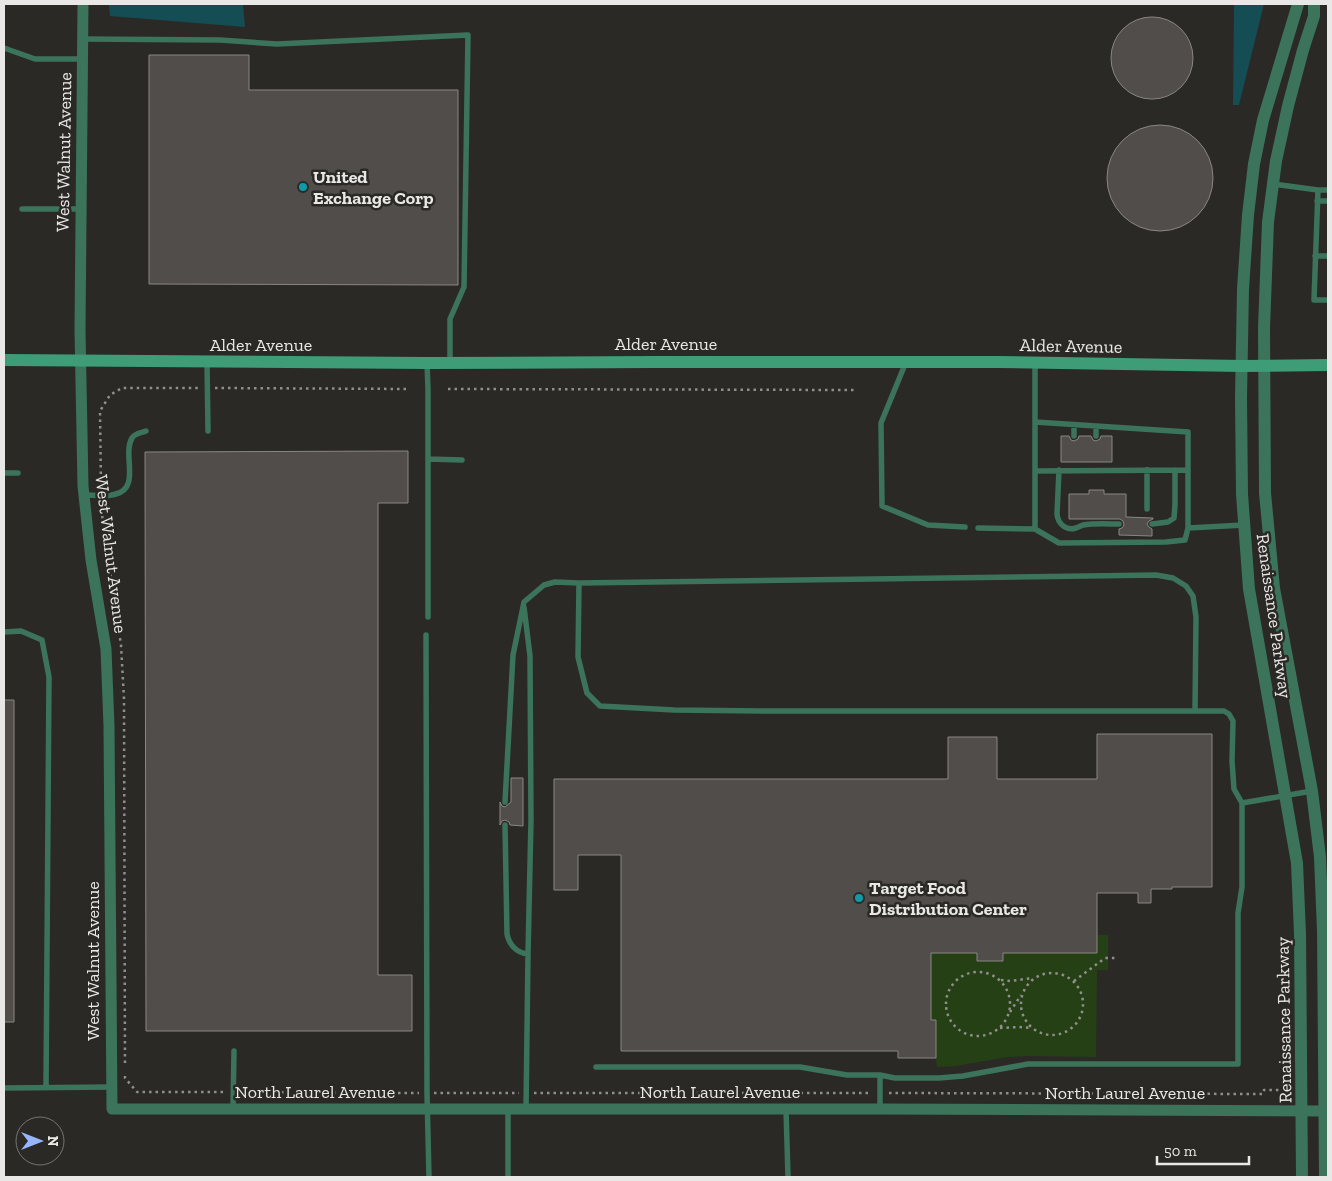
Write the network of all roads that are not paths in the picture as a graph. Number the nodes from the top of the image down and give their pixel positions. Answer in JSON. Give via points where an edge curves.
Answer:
{"nodes":[{"id":1,"x":83,"y":4,"type":"edge"},
{"id":2,"x":1298,"y":4,"type":"edge"},
{"id":3,"x":1314,"y":4,"type":"edge"},
{"id":4,"x":82,"y":39,"type":"junction"},
{"id":5,"x":4,"y":48,"type":"edge"},
{"id":6,"x":82,"y":59,"type":"junction"},
{"id":7,"x":1273,"y":184,"type":"junction"},
{"id":8,"x":1318,"y":190,"type":"junction"},
{"id":9,"x":1328,"y":190,"type":"edge"},
{"id":10,"x":1317,"y":201,"type":"junction"},
{"id":11,"x":1328,"y":201,"type":"edge"},
{"id":12,"x":22,"y":209,"type":"dead end"},
{"id":13,"x":81,"y":209,"type":"junction"},
{"id":14,"x":1315,"y":256,"type":"junction"},
{"id":15,"x":1328,"y":256,"type":"edge"},
{"id":16,"x":1328,"y":300,"type":"edge"},
{"id":17,"x":4,"y":360,"type":"edge"},
{"id":18,"x":80,"y":362,"type":"junction"},
{"id":19,"x":207,"y":362,"type":"junction"},
{"id":20,"x":906,"y":362,"type":"junction"},
{"id":21,"x":427,"y":363,"type":"junction"},
{"id":22,"x":450,"y":363,"type":"junction"},
{"id":23,"x":1035,"y":363,"type":"junction"},
{"id":24,"x":1264,"y":365,"type":"junction"},
{"id":25,"x":1328,"y":365,"type":"edge"},
{"id":26,"x":1242,"y":366,"type":"junction"},
{"id":27,"x":1035,"y":422,"type":"junction"},
{"id":28,"x":1074,"y":425,"type":"junction"},
{"id":29,"x":1096,"y":426,"type":"junction"},
{"id":30,"x":146,"y":431,"type":"dead end"},
{"id":31,"x":208,"y":431,"type":"dead end"},
{"id":32,"x":1074,"y":436,"type":"dead end"},
{"id":33,"x":1096,"y":436,"type":"dead end"},
{"id":34,"x":428,"y":459,"type":"junction"},
{"id":35,"x":462,"y":460,"type":"dead end"},
{"id":36,"x":1073,"y":462,"type":"dead end"},
{"id":37,"x":1096,"y":462,"type":"dead end"},
{"id":38,"x":1059,"y":470,"type":"junction"},
{"id":39,"x":1074,"y":470,"type":"junction"},
{"id":40,"x":1096,"y":470,"type":"junction"},
{"id":41,"x":1146,"y":470,"type":"junction"},
{"id":42,"x":1175,"y":470,"type":"junction"},
{"id":43,"x":1188,"y":470,"type":"junction"},
{"id":44,"x":1035,"y":471,"type":"junction"},
{"id":45,"x":4,"y":472,"type":"edge"},
{"id":46,"x":18,"y":472,"type":"dead end"},
{"id":47,"x":84,"y":495,"type":"junction"},
{"id":48,"x":1147,"y":509,"type":"dead end"},
{"id":49,"x":1120,"y":524,"type":"dead end"},
{"id":50,"x":1152,"y":524,"type":"dead end"},
{"id":51,"x":1244,"y":525,"type":"junction"},
{"id":52,"x":965,"y":527,"type":"dead end"},
{"id":53,"x":978,"y":528,"type":"dead end"},
{"id":54,"x":1188,"y":528,"type":"junction"},
{"id":55,"x":1035,"y":529,"type":"junction"},
{"id":56,"x":579,"y":583,"type":"junction"},
{"id":57,"x":524,"y":602,"type":"junction"},
{"id":58,"x":428,"y":617,"type":"dead end"},
{"id":59,"x":4,"y":632,"type":"edge"},
{"id":60,"x":426,"y":635,"type":"dead end"},
{"id":61,"x":1195,"y":711,"type":"junction"},
{"id":62,"x":1312,"y":791,"type":"junction"},
{"id":63,"x":1286,"y":795,"type":"junction"},
{"id":64,"x":505,"y":802,"type":"dead end"},
{"id":65,"x":1242,"y":803,"type":"junction"},
{"id":66,"x":505,"y":825,"type":"dead end"},
{"id":67,"x":528,"y":954,"type":"junction"},
{"id":68,"x":234,"y":1051,"type":"dead end"},
{"id":69,"x":596,"y":1067,"type":"dead end"},
{"id":70,"x":880,"y":1075,"type":"junction"},
{"id":71,"x":111,"y":1087,"type":"junction"},
{"id":72,"x":4,"y":1088,"type":"edge"},
{"id":73,"x":46,"y":1088,"type":"junction"},
{"id":74,"x":428,"y":1109,"type":"junction"},
{"id":75,"x":508,"y":1109,"type":"junction"},
{"id":76,"x":526,"y":1109,"type":"junction"},
{"id":77,"x":786,"y":1109,"type":"junction"},
{"id":78,"x":880,"y":1109,"type":"junction"},
{"id":79,"x":112,"y":1110,"type":"joint"},
{"id":80,"x":233,"y":1110,"type":"junction"},
{"id":81,"x":1326,"y":1111,"type":"edge"},
{"id":82,"x":1302,"y":1112,"type":"junction"},
{"id":83,"x":429,"y":1177,"type":"edge"},
{"id":84,"x":508,"y":1177,"type":"edge"},
{"id":85,"x":788,"y":1177,"type":"edge"},
{"id":86,"x":1302,"y":1177,"type":"edge"},
{"id":87,"x":1325,"y":1177,"type":"edge"}],
"edges":[{"from":1,"to":4,"type":"street","name":"West Walnut Avenue"},
{"from":2,"to":26,"type":"street","name":"Renaissance Parkway","via":[[1262,120],[1254,164],[1243,289]]},
{"from":3,"to":7,"type":"street","name":"Renaissance Parkway","via":[[1314,16],[1293,85]]},
{"from":4,"to":6,"type":"street","name":"West Walnut Avenue"},
{"from":4,"to":22,"type":"lane","via":[[220,40],[277,44],[468,35],[464,287],[450,319]]},
{"from":5,"to":6,"type":"lane","via":[[36,59]]},
{"from":6,"to":13,"type":"street","name":"West Walnut Avenue"},
{"from":7,"to":8,"type":"lane"},
{"from":7,"to":24,"type":"street","name":"Renaissance Parkway","via":[[1268,222]]},
{"from":8,"to":9,"type":"lane"},
{"from":8,"to":10,"type":"lane"},
{"from":10,"to":11,"type":"lane"},
{"from":10,"to":14,"type":"lane"},
{"from":12,"to":13,"type":"lane"},
{"from":13,"to":18,"type":"street","name":"West Walnut Avenue"},
{"from":14,"to":15,"type":"lane"},
{"from":14,"to":16,"type":"lane","via":[[1314,300]]},
{"from":17,"to":18,"type":"main road","name":"Alder Avenue"},
{"from":18,"to":19,"type":"main road","name":"Alder Avenue"},
{"from":18,"to":47,"type":"street","name":"West Walnut Avenue"},
{"from":19,"to":21,"type":"main road","name":"Alder Avenue"},
{"from":19,"to":31,"type":"lane"},
{"from":20,"to":22,"type":"main road","name":"Alder Avenue"},
{"from":20,"to":23,"type":"main road","name":"Alder Avenue"},
{"from":20,"to":52,"type":"lane","via":[[881,423],[882,506],[928,524]]},
{"from":21,"to":22,"type":"main road","name":"Alder Avenue"},
{"from":21,"to":34,"type":"lane"},
{"from":23,"to":26,"type":"main road","name":"Alder Avenue"},
{"from":23,"to":27,"type":"lane"},
{"from":24,"to":25,"type":"main road","name":"Alder Avenue"},
{"from":24,"to":26,"type":"main road","name":"Alder Avenue"},
{"from":24,"to":62,"type":"street","name":"Renaissance Parkway","via":[[1265,493],[1274,588]]},
{"from":26,"to":51,"type":"street","name":"Renaissance Parkway"},
{"from":27,"to":28,"type":"lane"},
{"from":27,"to":44,"type":"lane"},
{"from":28,"to":29,"type":"lane"},
{"from":28,"to":32,"type":"lane"},
{"from":29,"to":33,"type":"lane"},
{"from":29,"to":43,"type":"lane","via":[[1188,432]]},
{"from":30,"to":47,"type":"lane","via":[[132,438],[129,485],[124,491],[115,495]]},
{"from":34,"to":35,"type":"lane"},
{"from":34,"to":58,"type":"lane"},
{"from":36,"to":39,"type":"lane"},
{"from":37,"to":40,"type":"lane"},
{"from":38,"to":39,"type":"lane"},
{"from":38,"to":44,"type":"lane"},
{"from":38,"to":49,"type":"lane","via":[[1057,514],[1061,524],[1071,529],[1083,525]]},
{"from":39,"to":40,"type":"lane"},
{"from":40,"to":41,"type":"lane"},
{"from":41,"to":42,"type":"lane"},
{"from":41,"to":48,"type":"lane"},
{"from":42,"to":43,"type":"lane"},
{"from":42,"to":50,"type":"lane","via":[[1174,518]]},
{"from":43,"to":54,"type":"lane"},
{"from":44,"to":55,"type":"lane"},
{"from":45,"to":46,"type":"lane"},
{"from":47,"to":71,"type":"street","name":"West Walnut Avenue","via":[[106,649]]},
{"from":51,"to":54,"type":"lane"},
{"from":51,"to":63,"type":"street","name":"Renaissance Parkway","via":[[1249,589]]},
{"from":53,"to":55,"type":"lane"},
{"from":54,"to":55,"type":"lane","via":[[1185,540],[1059,543]]},
{"from":56,"to":57,"type":"lane","via":[[544,585]]},
{"from":56,"to":61,"type":"lane","via":[[578,657],[587,693],[600,706],[752,711]]},
{"from":56,"to":61,"type":"lane","via":[[1173,578],[1186,586],[1193,596],[1196,617]]},
{"from":57,"to":64,"type":"lane","via":[[513,655]]},
{"from":57,"to":67,"type":"lane","via":[[530,656]]},
{"from":59,"to":73,"type":"lane","via":[[21,631],[42,640],[49,677]]},
{"from":60,"to":74,"type":"lane"},
{"from":61,"to":65,"type":"lane","via":[[1224,711],[1233,721],[1234,789]]},
{"from":62,"to":63,"type":"lane"},
{"from":62,"to":81,"type":"street","name":"Renaissance Parkway","via":[[1324,931]]},
{"from":63,"to":65,"type":"lane"},
{"from":63,"to":82,"type":"street","name":"Renaissance Parkway","via":[[1297,863]]},
{"from":65,"to":70,"type":"lane","via":[[1238,1064],[1028,1064],[939,1078]]},
{"from":66,"to":67,"type":"lane","via":[[508,940],[514,948]]},
{"from":67,"to":76,"type":"lane"},
{"from":68,"to":80,"type":"lane"},
{"from":69,"to":70,"type":"lane","via":[[800,1067],[847,1075]]},
{"from":70,"to":78,"type":"lane"},
{"from":71,"to":73,"type":"lane"},
{"from":71,"to":79,"type":"street","name":"West Walnut Avenue"},
{"from":72,"to":73,"type":"lane"},
{"from":74,"to":75,"type":"street","name":"North Laurel Avenue"},
{"from":74,"to":80,"type":"street","name":"North Laurel Avenue"},
{"from":74,"to":83,"type":"lane"},
{"from":75,"to":76,"type":"street","name":"North Laurel Avenue"},
{"from":75,"to":84,"type":"lane"},
{"from":76,"to":77,"type":"street","name":"North Laurel Avenue"},
{"from":77,"to":78,"type":"street","name":"North Laurel Avenue"},
{"from":77,"to":85,"type":"lane"},
{"from":78,"to":82,"type":"street","name":"North Laurel Avenue"},
{"from":79,"to":80,"type":"street","name":"North Laurel Avenue"},
{"from":81,"to":82,"type":"street","name":"North Laurel Avenue"},
{"from":81,"to":87,"type":"street","name":"Renaissance Parkway"},
{"from":82,"to":86,"type":"street","name":"Renaissance Parkway"}]}
